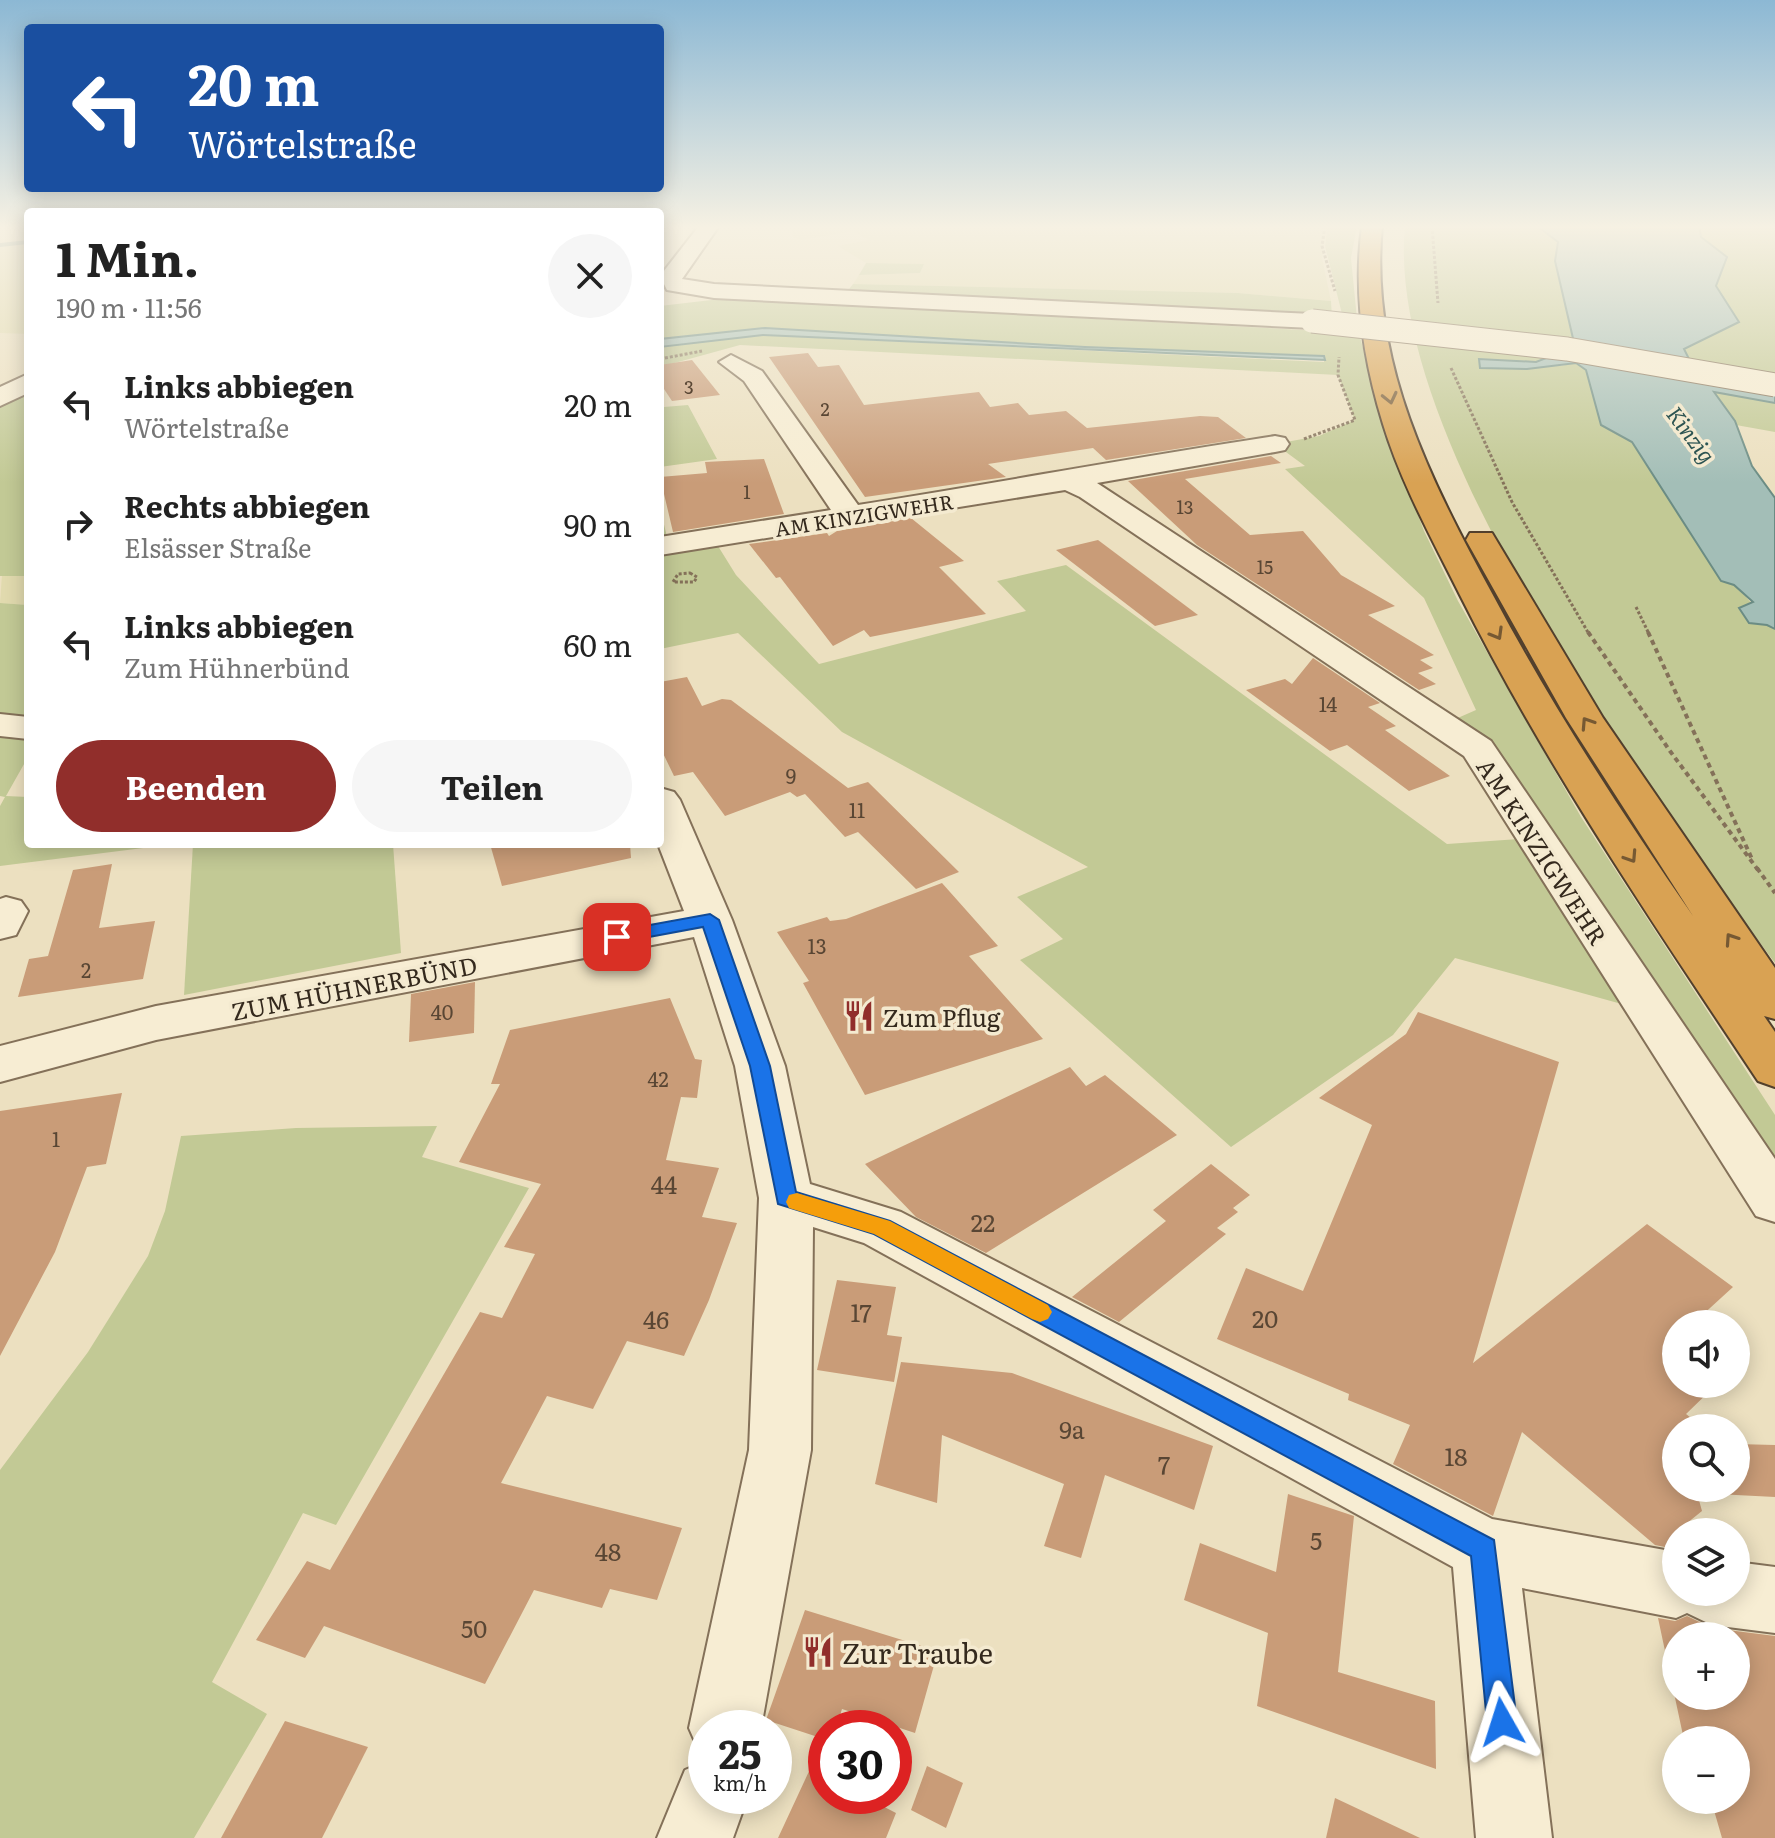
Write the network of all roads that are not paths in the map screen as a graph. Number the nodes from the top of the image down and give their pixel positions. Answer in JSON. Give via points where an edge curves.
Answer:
{"nodes":[{"id":1,"x":1128,"y":312,"type":"edge"},
{"id":2,"x":1371,"y":312,"type":"edge"},
{"id":3,"x":1394,"y":312,"type":"edge"},
{"id":4,"x":1404,"y":350,"type":"dead end"},
{"id":5,"x":731,"y":362,"type":"road end"},
{"id":6,"x":1775,"y":385,"type":"edge"},
{"id":7,"x":1427,"y":422,"type":"dead end"},
{"id":8,"x":1275,"y":444,"type":"dead end"},
{"id":9,"x":1068,"y":481,"type":"junction"},
{"id":10,"x":851,"y":517,"type":"junction"},
{"id":11,"x":664,"y":545,"type":"edge"},
{"id":12,"x":0,"y":725,"type":"edge"},
{"id":13,"x":24,"y":728,"type":"edge"},
{"id":14,"x":664,"y":810,"type":"edge"},
{"id":15,"x":710,"y":920,"type":"junction"},
{"id":16,"x":1775,"y":1003,"type":"edge"},
{"id":17,"x":0,"y":1064,"type":"edge"},
{"id":18,"x":1775,"y":1069,"type":"edge"},
{"id":19,"x":786,"y":1198,"type":"junction"},
{"id":20,"x":1775,"y":1201,"type":"edge"},
{"id":21,"x":1484,"y":1549,"type":"junction"},
{"id":22,"x":1662,"y":1582,"type":"edge"},
{"id":23,"x":1750,"y":1597,"type":"edge"},
{"id":24,"x":1775,"y":1600,"type":"edge"},
{"id":25,"x":729,"y":1710,"type":"edge"},
{"id":26,"x":704,"y":1814,"type":"edge"},
{"id":27,"x":695,"y":1838,"type":"edge"},
{"id":28,"x":1514,"y":1838,"type":"edge"}],
"edges":[{"from":1,"to":6,"type":"street","bridge":true,"via":[[1312,321],[1567,349]]},
{"from":2,"to":18,"type":"highway","one_way":true,"via":[[1396,423],[1486,616],[1630,856]]},
{"from":3,"to":4,"type":"highway"},
{"from":5,"to":10,"type":"street","via":[[753,376]]},
{"from":16,"to":7,"type":"highway","one_way":true,"via":[[1648,817],[1520,614],[1468,516]]},
{"from":8,"to":9,"type":"street","name":"AM KINZIGWEHR"},
{"from":9,"to":10,"type":"street","name":"AM KINZIGWEHR"},
{"from":9,"to":20,"type":"street","name":"AM KINZIGWEHR","via":[[1478,749]]},
{"from":10,"to":11,"type":"street","name":"AM KINZIGWEHR"},
{"from":12,"to":13,"type":"street"},
{"from":14,"to":15,"type":"street"},
{"from":15,"to":17,"type":"street","name":"ZUM HÜHNERBÜND","via":[[156,1023]]},
{"from":15,"to":19,"type":"street","via":[[760,1066]]},
{"from":19,"to":21,"type":"street","via":[[882,1227]]},
{"from":19,"to":25,"type":"street","via":[[780,1450]]},
{"from":21,"to":22,"type":"street"},
{"from":21,"to":28,"type":"street"},
{"from":23,"to":24,"type":"street"},
{"from":26,"to":27,"type":"street"}]}
